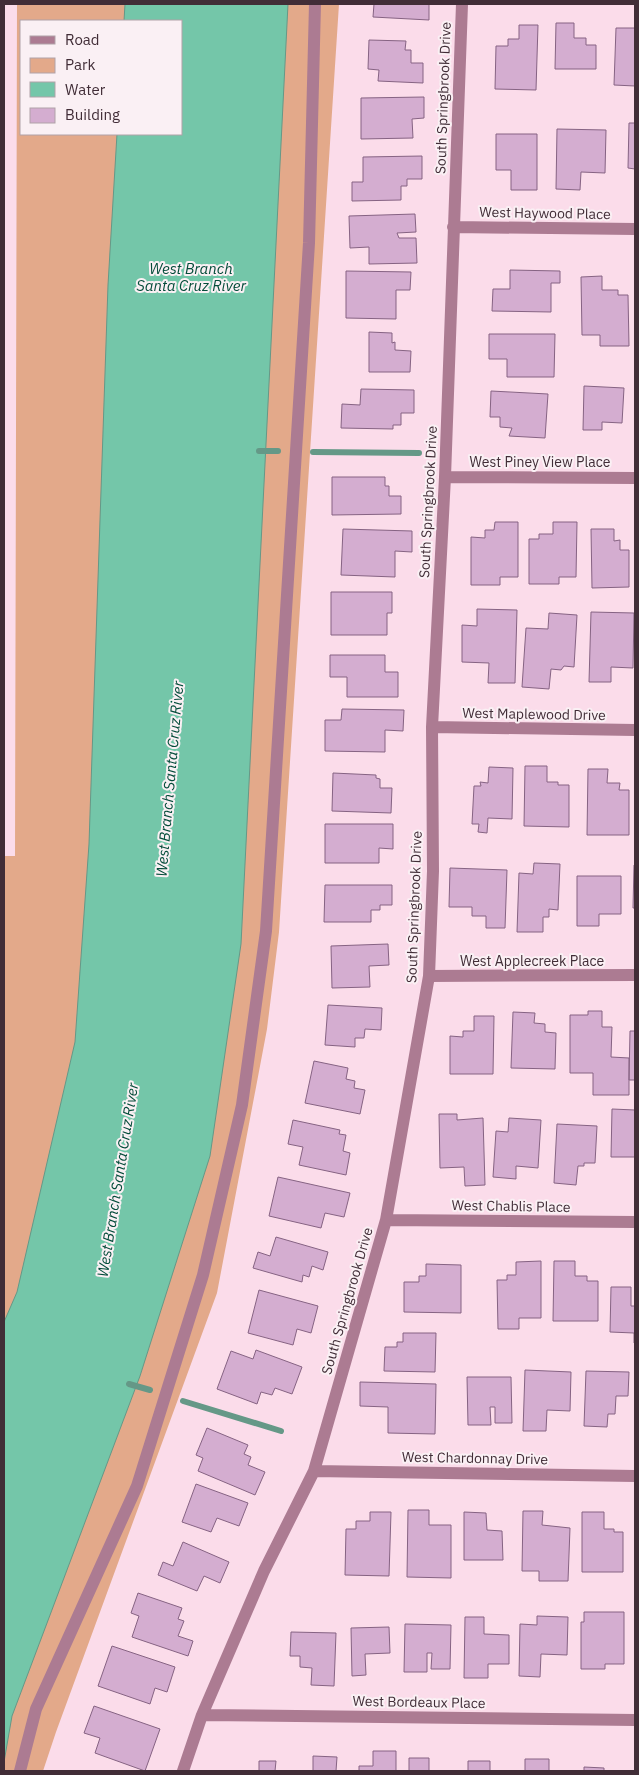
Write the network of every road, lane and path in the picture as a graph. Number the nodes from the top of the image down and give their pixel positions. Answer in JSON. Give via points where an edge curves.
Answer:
{"nodes":[{"id":1,"x":315,"y":4,"type":"edge"},
{"id":2,"x":462,"y":4,"type":"edge"},
{"id":3,"x":453,"y":226,"type":"junction"},
{"id":4,"x":635,"y":229,"type":"edge"},
{"id":5,"x":445,"y":477,"type":"junction"},
{"id":6,"x":635,"y":478,"type":"edge"},
{"id":7,"x":432,"y":727,"type":"junction"},
{"id":8,"x":635,"y":730,"type":"edge"},
{"id":9,"x":635,"y":975,"type":"edge"},
{"id":10,"x":429,"y":976,"type":"junction"},
{"id":11,"x":386,"y":1220,"type":"junction"},
{"id":12,"x":635,"y":1222,"type":"edge"},
{"id":13,"x":314,"y":1471,"type":"junction"},
{"id":14,"x":635,"y":1476,"type":"edge"},
{"id":15,"x":202,"y":1715,"type":"junction"},
{"id":16,"x":635,"y":1720,"type":"edge"},
{"id":17,"x":20,"y":1771,"type":"edge"},
{"id":18,"x":183,"y":1771,"type":"edge"}],
"edges":[{"from":1,"to":17,"type":"street","via":[[308,243],[266,931],[242,1105],[203,1275],[137,1486],[36,1709]]},
{"from":2,"to":3,"type":"street","name":"South Springbrook Drive"},
{"from":3,"to":4,"type":"street","name":"West Haywood Place"},
{"from":3,"to":5,"type":"street","name":"South Springbrook Drive"},
{"from":5,"to":6,"type":"street","name":"West Piney View Place"},
{"from":5,"to":7,"type":"street","name":"South Springbrook Drive"},
{"from":7,"to":8,"type":"street","name":"West Maplewood Drive"},
{"from":7,"to":10,"type":"street","name":"South Springbrook Drive","via":[[433,870]]},
{"from":9,"to":10,"type":"street","name":"West Applecreek Place"},
{"from":10,"to":11,"type":"street","name":"South Springbrook Drive"},
{"from":11,"to":12,"type":"street","name":"West Chablis Place"},
{"from":11,"to":13,"type":"street","name":"South Springbrook Drive"},
{"from":13,"to":14,"type":"street","name":"West Chardonnay Drive"},
{"from":13,"to":15,"type":"street","name":"South Springbrook Drive","via":[[264,1571]]},
{"from":15,"to":16,"type":"street","name":"West Bordeaux Place"},
{"from":15,"to":18,"type":"street","name":"South Springbrook Drive"}]}
